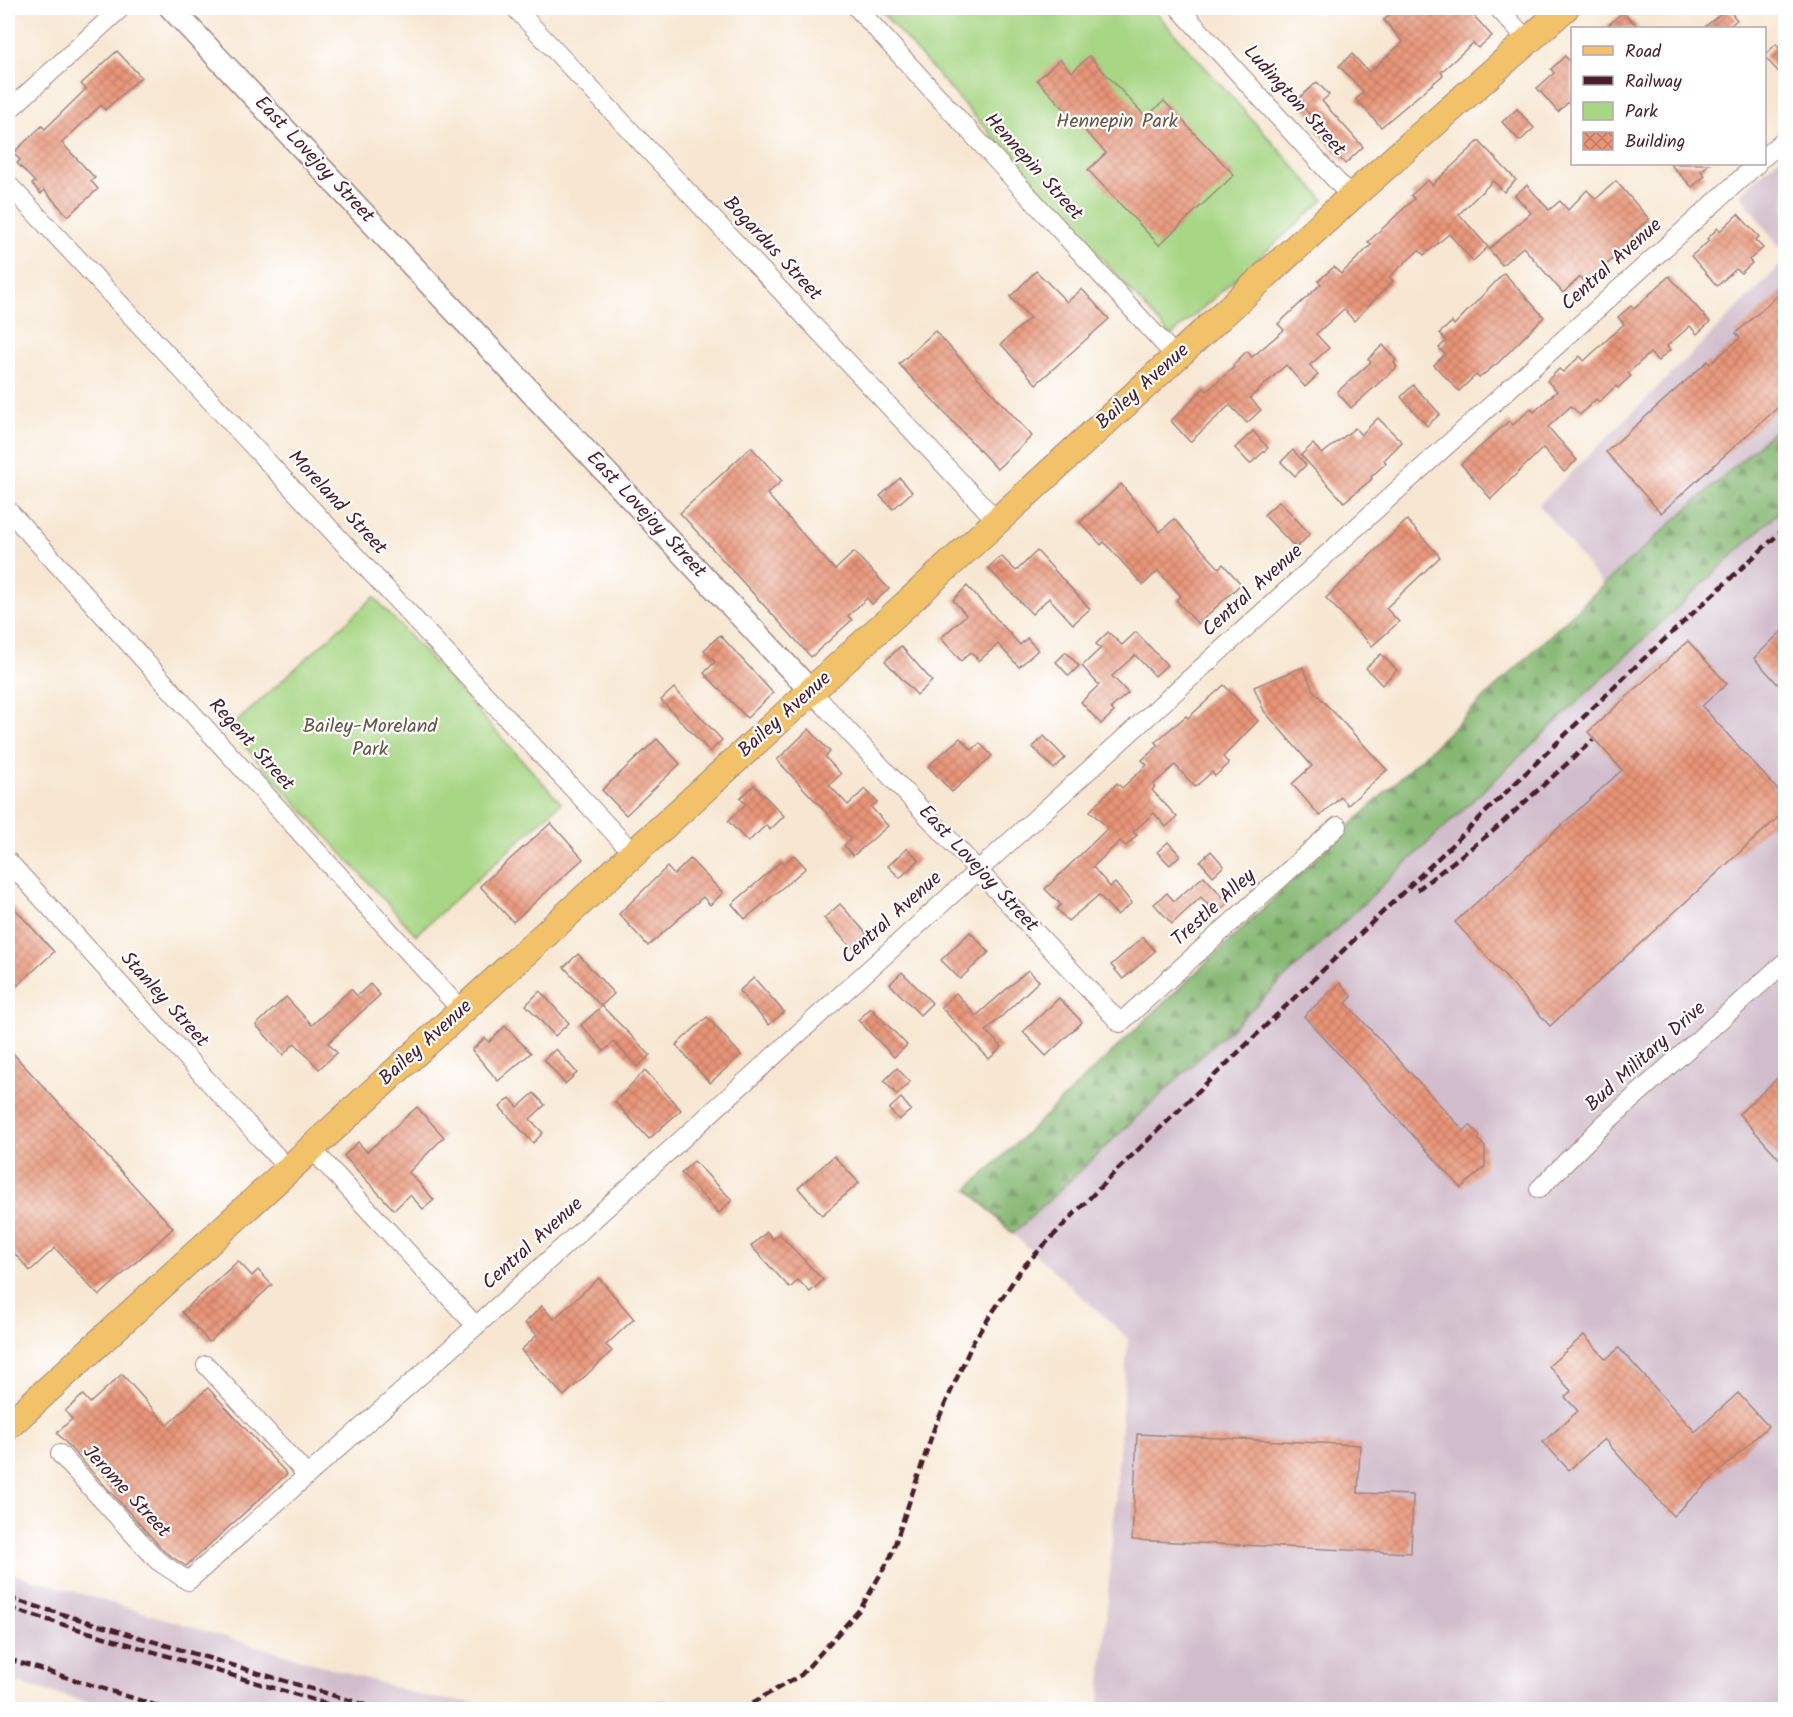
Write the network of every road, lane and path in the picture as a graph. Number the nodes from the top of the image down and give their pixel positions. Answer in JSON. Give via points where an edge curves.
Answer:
{"nodes":[{"id":1,"x":121,"y":8,"type":"edge"},
{"id":2,"x":171,"y":8,"type":"edge"},
{"id":3,"x":515,"y":8,"type":"edge"},
{"id":4,"x":857,"y":8,"type":"edge"},
{"id":5,"x":1179,"y":8,"type":"edge"},
{"id":6,"x":1498,"y":8,"type":"edge"},
{"id":7,"x":1565,"y":8,"type":"edge"},
{"id":8,"x":1528,"y":41,"type":"junction"},
{"id":9,"x":8,"y":111,"type":"edge"},
{"id":10,"x":1785,"y":138,"type":"edge"},
{"id":11,"x":1766,"y":155,"type":"edge"},
{"id":12,"x":1756,"y":165,"type":"edge"},
{"id":13,"x":8,"y":184,"type":"edge"},
{"id":14,"x":1351,"y":197,"type":"junction"},
{"id":15,"x":1176,"y":357,"type":"junction"},
{"id":16,"x":8,"y":510,"type":"edge"},
{"id":17,"x":997,"y":521,"type":"junction"},
{"id":18,"x":811,"y":691,"type":"junction"},
{"id":19,"x":1338,"y":826,"type":"dead end"},
{"id":20,"x":633,"y":854,"type":"junction"},
{"id":21,"x":8,"y":861,"type":"edge"},
{"id":22,"x":979,"y":869,"type":"junction"},
{"id":23,"x":1785,"y":961,"type":"edge"},
{"id":24,"x":461,"y":1010,"type":"junction"},
{"id":25,"x":1120,"y":1023,"type":"joint"},
{"id":26,"x":311,"y":1148,"type":"junction"},
{"id":27,"x":288,"y":1169,"type":"junction"},
{"id":28,"x":1539,"y":1189,"type":"dead end"},
{"id":29,"x":476,"y":1326,"type":"junction"},
{"id":30,"x":206,"y":1365,"type":"dead end"},
{"id":31,"x":16,"y":1418,"type":"edge"},
{"id":32,"x":60,"y":1454,"type":"dead end"},
{"id":33,"x":306,"y":1474,"type":"junction"},
{"id":34,"x":158,"y":1561,"type":"joint"}],
"edges":[{"from":1,"to":9,"type":"street"},
{"from":2,"to":18,"type":"street","name":"East Lovejoy Street"},
{"from":3,"to":17,"type":"street","name":"Bogardus Street"},
{"from":4,"to":15,"type":"street","name":"Hennepin Street"},
{"from":5,"to":14,"type":"street","name":"Ludington Street"},
{"from":6,"to":8,"type":"street"},
{"from":7,"to":8,"type":"main road","name":"Bailey Avenue"},
{"from":8,"to":14,"type":"main road","name":"Bailey Avenue"},
{"from":10,"to":11,"type":"street"},
{"from":12,"to":22,"type":"street","name":"Central Avenue"},
{"from":13,"to":20,"type":"street","name":"Moreland Street"},
{"from":14,"to":15,"type":"main road","name":"Bailey Avenue"},
{"from":15,"to":17,"type":"main road","name":"Bailey Avenue"},
{"from":16,"to":24,"type":"street","name":"Regent Street"},
{"from":17,"to":18,"type":"main road","name":"Bailey Avenue"},
{"from":18,"to":20,"type":"main road","name":"Bailey Avenue"},
{"from":18,"to":22,"type":"street","name":"East Lovejoy Street"},
{"from":19,"to":25,"type":"street","name":"Trestle Alley"},
{"from":20,"to":24,"type":"main road","name":"Bailey Avenue"},
{"from":21,"to":27,"type":"street","name":"Stanley Street"},
{"from":22,"to":25,"type":"street","name":"East Lovejoy Street"},
{"from":22,"to":29,"type":"street","name":"Central Avenue"},
{"from":23,"to":28,"type":"street","name":"Bud Military Drive","via":[[1602,1126]]},
{"from":24,"to":26,"type":"main road","name":"Bailey Avenue"},
{"from":26,"to":27,"type":"main road","name":"Bailey Avenue"},
{"from":26,"to":29,"type":"street"},
{"from":27,"to":31,"type":"main road","name":"Bailey Avenue"},
{"from":29,"to":33,"type":"street","name":"Central Avenue"},
{"from":30,"to":33,"type":"street"},
{"from":32,"to":34,"type":"street","name":"Jerome Street"},
{"from":33,"to":34,"type":"street","name":"Central Avenue","via":[[188,1581]]}]}
